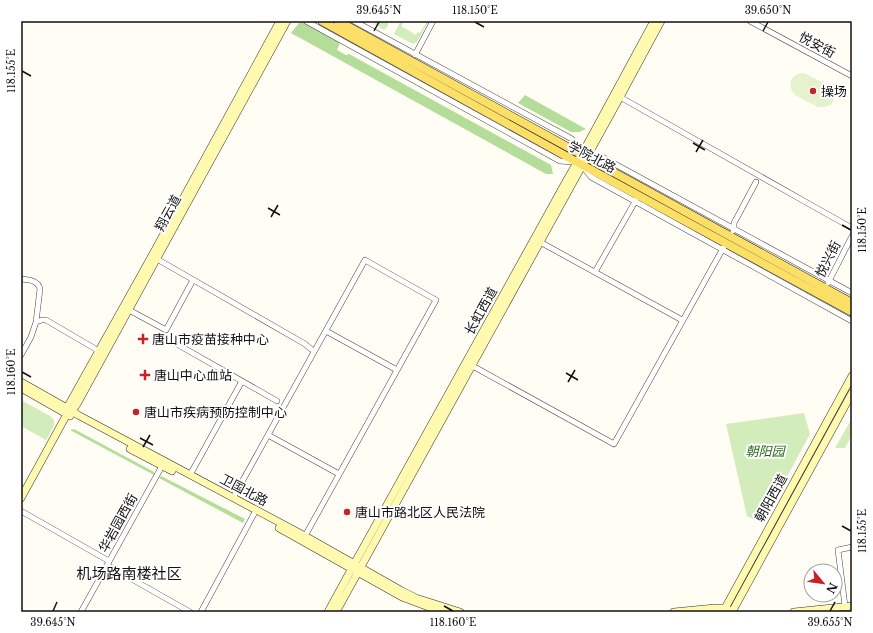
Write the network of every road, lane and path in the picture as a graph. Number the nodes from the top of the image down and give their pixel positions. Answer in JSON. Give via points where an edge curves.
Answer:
{"nodes":[{"id":1,"x":280,"y":21,"type":"edge"},
{"id":2,"x":287,"y":21,"type":"edge"},
{"id":3,"x":306,"y":21,"type":"edge"},
{"id":4,"x":322,"y":21,"type":"edge"},
{"id":5,"x":338,"y":21,"type":"edge"},
{"id":6,"x":354,"y":21,"type":"edge"},
{"id":7,"x":434,"y":21,"type":"edge"},
{"id":8,"x":654,"y":21,"type":"edge"},
{"id":9,"x":661,"y":21,"type":"edge"},
{"id":10,"x":750,"y":21,"type":"edge"},
{"id":11,"x":755,"y":21,"type":"edge"},
{"id":12,"x":413,"y":57,"type":"junction"},
{"id":13,"x":852,"y":75,"type":"edge"},
{"id":14,"x":437,"y":79,"type":"junction"},
{"id":15,"x":620,"y":97,"type":"junction"},
{"id":16,"x":516,"y":108,"type":"junction"},
{"id":17,"x":509,"y":114,"type":"junction"},
{"id":18,"x":582,"y":160,"type":"junction"},
{"id":19,"x":754,"y":173,"type":"junction"},
{"id":20,"x":765,"y":179,"type":"junction"},
{"id":21,"x":756,"y":182,"type":"junction"},
{"id":22,"x":637,"y":198,"type":"junction"},
{"id":23,"x":852,"y":226,"type":"edge"},
{"id":24,"x":852,"y":236,"type":"edge"},
{"id":25,"x":728,"y":239,"type":"junction"},
{"id":26,"x":540,"y":242,"type":"junction"},
{"id":27,"x":852,"y":243,"type":"edge"},
{"id":28,"x":157,"y":259,"type":"junction"},
{"id":29,"x":595,"y":272,"type":"junction"},
{"id":30,"x":21,"y":279,"type":"edge"},
{"id":31,"x":194,"y":280,"type":"junction"},
{"id":32,"x":828,"y":284,"type":"junction"},
{"id":33,"x":852,"y":293,"type":"edge"},
{"id":34,"x":852,"y":303,"type":"edge"},
{"id":35,"x":129,"y":310,"type":"junction"},
{"id":36,"x":852,"y":312,"type":"edge"},
{"id":37,"x":682,"y":320,"type":"junction"},
{"id":38,"x":852,"y":321,"type":"edge"},
{"id":39,"x":36,"y":322,"type":"junction"},
{"id":40,"x":326,"y":330,"type":"junction"},
{"id":41,"x":168,"y":339,"type":"dead end"},
{"id":42,"x":311,"y":350,"type":"dead end"},
{"id":43,"x":99,"y":351,"type":"junction"},
{"id":44,"x":21,"y":356,"type":"edge"},
{"id":45,"x":469,"y":364,"type":"junction"},
{"id":46,"x":396,"y":370,"type":"junction"},
{"id":47,"x":852,"y":376,"type":"edge"},
{"id":48,"x":242,"y":381,"type":"junction"},
{"id":49,"x":21,"y":382,"type":"edge"},
{"id":50,"x":21,"y":388,"type":"edge"},
{"id":51,"x":852,"y":393,"type":"edge"},
{"id":52,"x":277,"y":401,"type":"dead end"},
{"id":53,"x":69,"y":411,"type":"junction"},
{"id":54,"x":268,"y":435,"type":"junction"},
{"id":55,"x":162,"y":466,"type":"junction"},
{"id":56,"x":339,"y":474,"type":"junction"},
{"id":57,"x":190,"y":475,"type":"junction"},
{"id":58,"x":21,"y":498,"type":"edge"},
{"id":59,"x":233,"y":498,"type":"junction"},
{"id":60,"x":21,"y":511,"type":"edge"},
{"id":61,"x":254,"y":514,"type":"junction"},
{"id":62,"x":305,"y":536,"type":"junction"},
{"id":63,"x":852,"y":547,"type":"edge"},
{"id":64,"x":108,"y":563,"type":"junction"},
{"id":65,"x":356,"y":568,"type":"junction"},
{"id":66,"x":848,"y":606,"type":"edge"},
{"id":67,"x":724,"y":610,"type":"edge"},
{"id":68,"x":734,"y":611,"type":"edge"},
{"id":69,"x":81,"y":612,"type":"edge"},
{"id":70,"x":190,"y":612,"type":"edge"},
{"id":71,"x":201,"y":612,"type":"edge"},
{"id":72,"x":328,"y":612,"type":"edge"},
{"id":73,"x":336,"y":612,"type":"edge"},
{"id":74,"x":442,"y":612,"type":"edge"},
{"id":75,"x":460,"y":612,"type":"edge"},
{"id":76,"x":674,"y":612,"type":"edge"},
{"id":77,"x":794,"y":612,"type":"edge"}],
"edges":[{"from":1,"to":43,"type":"main road","name":"翔云道"},
{"from":2,"to":28,"type":"main road","name":"翔云道"},
{"from":3,"to":14,"type":"street"},
{"from":4,"to":14,"type":"main road","name":"学院北路"},
{"from":5,"to":12,"type":"main road","name":"学院北路"},
{"from":6,"to":12,"type":"street"},
{"from":7,"to":12,"type":"street"},
{"from":8,"to":18,"type":"main road","name":"长虹西道"},
{"from":9,"to":15,"type":"main road","name":"长虹西道"},
{"from":10,"to":13,"type":"street","name":"悦安街"},
{"from":11,"to":13,"type":"street","name":"悦安街"},
{"from":12,"to":14,"type":"main road","name":"学院北路"},
{"from":14,"to":16,"type":"street"},
{"from":14,"to":17,"type":"main road","name":"学院北路"},
{"from":14,"to":18,"type":"main road","name":"学院北路"},
{"from":15,"to":18,"type":"main road","name":"长虹西道"},
{"from":15,"to":19,"type":"street"},
{"from":16,"to":17,"type":"street"},
{"from":16,"to":18,"type":"street","via":[[572,139]]},
{"from":17,"to":18,"type":"main road","name":"学院北路"},
{"from":18,"to":22,"type":"main road","name":"学院北路"},
{"from":18,"to":25,"type":"main road","name":"学院北路"},
{"from":18,"to":26,"type":"main road","name":"长虹西道"},
{"from":18,"to":45,"type":"main road","name":"长虹西道"},
{"from":19,"to":20,"type":"street"},
{"from":19,"to":21,"type":"street"},
{"from":20,"to":21,"type":"street"},
{"from":20,"to":23,"type":"street"},
{"from":21,"to":25,"type":"street"},
{"from":22,"to":25,"type":"main road","name":"学院北路"},
{"from":22,"to":29,"type":"street"},
{"from":24,"to":32,"type":"street","name":"悦兴街"},
{"from":25,"to":32,"type":"main road","name":"学院北路"},
{"from":25,"to":36,"type":"main road","name":"学院北路"},
{"from":25,"to":37,"type":"street"},
{"from":25,"to":38,"type":"street"},
{"from":26,"to":29,"type":"street"},
{"from":26,"to":45,"type":"main road","name":"长虹西道"},
{"from":27,"to":32,"type":"street","name":"悦兴街"},
{"from":28,"to":31,"type":"street"},
{"from":28,"to":35,"type":"main road","name":"翔云道"},
{"from":29,"to":37,"type":"street"},
{"from":30,"to":39,"type":"street","via":[[32,280],[40,285]]},
{"from":31,"to":35,"type":"street","via":[[166,330]]},
{"from":31,"to":42,"type":"street","via":[[305,344]]},
{"from":32,"to":33,"type":"street"},
{"from":32,"to":34,"type":"main road","name":"学院北路"},
{"from":35,"to":53,"type":"main road","name":"翔云道","via":[[77,404]]},
{"from":37,"to":45,"type":"street","via":[[614,444]]},
{"from":39,"to":43,"type":"street","via":[[46,320]]},
{"from":39,"to":44,"type":"street"},
{"from":40,"to":46,"type":"street"},
{"from":40,"to":46,"type":"street","via":[[365,260],[436,300]]},
{"from":40,"to":54,"type":"street"},
{"from":41,"to":48,"type":"street"},
{"from":43,"to":53,"type":"main road","name":"翔云道"},
{"from":45,"to":65,"type":"main road","name":"长虹西道"},
{"from":46,"to":56,"type":"street"},
{"from":47,"to":67,"type":"main road","name":"朝阳西道"},
{"from":48,"to":52,"type":"street"},
{"from":48,"to":57,"type":"street"},
{"from":49,"to":53,"type":"main road","name":"卫国北路"},
{"from":50,"to":53,"type":"main road","name":"卫国北路"},
{"from":51,"to":68,"type":"main road","name":"朝阳西道"},
{"from":53,"to":55,"type":"main road","name":"卫国北路"},
{"from":53,"to":57,"type":"main road","name":"卫国北路"},
{"from":53,"to":58,"type":"main road","name":"翔云道"},
{"from":54,"to":56,"type":"street"},
{"from":54,"to":59,"type":"street"},
{"from":55,"to":61,"type":"main road","name":"卫国北路"},
{"from":55,"to":64,"type":"street","name":"华岩园西街"},
{"from":56,"to":62,"type":"street"},
{"from":57,"to":59,"type":"main road","name":"卫国北路"},
{"from":59,"to":62,"type":"main road","name":"卫国北路"},
{"from":60,"to":64,"type":"street"},
{"from":61,"to":65,"type":"main road","name":"卫国北路"},
{"from":61,"to":71,"type":"street"},
{"from":62,"to":65,"type":"main road","name":"卫国北路"},
{"from":63,"to":66,"type":"street","via":[[838,550]]},
{"from":64,"to":69,"type":"street","name":"华岩园西街"},
{"from":64,"to":70,"type":"street"},
{"from":65,"to":72,"type":"main road","name":"长虹西道"},
{"from":65,"to":73,"type":"main road","name":"长虹西道"},
{"from":65,"to":74,"type":"main road","name":"卫国北路","via":[[402,596]]},
{"from":65,"to":75,"type":"main road","name":"卫国北路","via":[[416,598]]},
{"from":66,"to":77,"type":"main road"},
{"from":67,"to":68,"type":"main road"},
{"from":67,"to":76,"type":"main road"}]}
